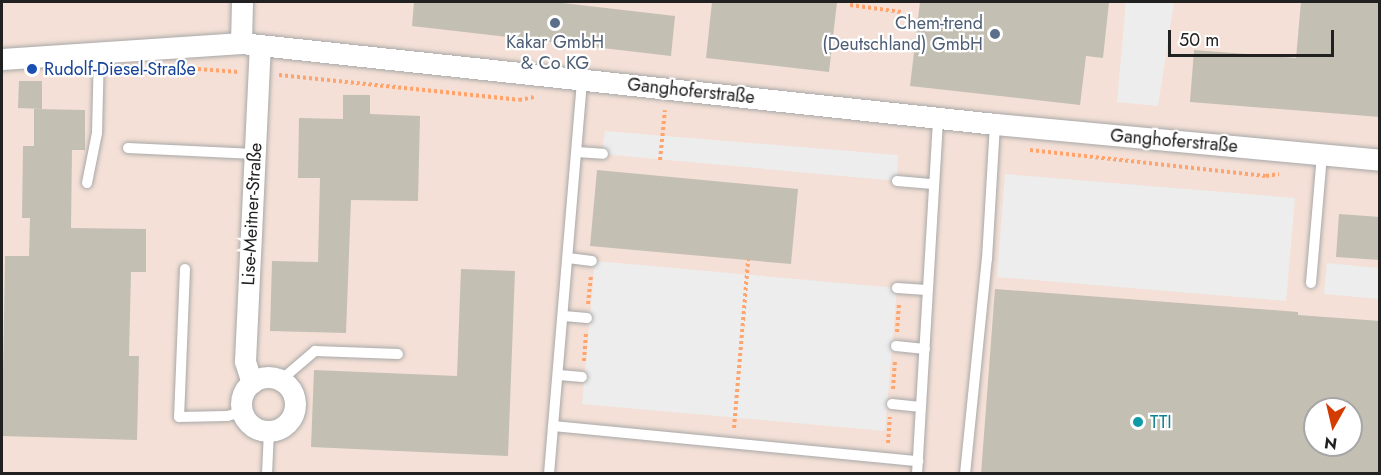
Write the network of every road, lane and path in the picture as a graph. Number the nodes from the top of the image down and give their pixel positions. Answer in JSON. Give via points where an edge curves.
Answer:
{"nodes":[{"id":1,"x":242,"y":2,"type":"edge"},
{"id":2,"x":850,"y":4,"type":"dead end"},
{"id":3,"x":902,"y":12,"type":"dead end"},
{"id":4,"x":250,"y":44,"type":"junction"},
{"id":5,"x":99,"y":52,"type":"junction"},
{"id":6,"x":2,"y":59,"type":"edge"},
{"id":7,"x":582,"y":80,"type":"junction"},
{"id":8,"x":665,"y":108,"type":"dead end"},
{"id":9,"x":938,"y":118,"type":"junction"},
{"id":10,"x":995,"y":124,"type":"junction"},
{"id":11,"x":128,"y":148,"type":"dead end"},
{"id":12,"x":577,"y":152,"type":"junction"},
{"id":13,"x":255,"y":154,"type":"junction"},
{"id":14,"x":603,"y":154,"type":"dead end"},
{"id":15,"x":1322,"y":154,"type":"junction"},
{"id":16,"x":660,"y":160,"type":"dead end"},
{"id":17,"x":1380,"y":160,"type":"edge"},
{"id":18,"x":897,"y":181,"type":"dead end"},
{"id":19,"x":87,"y":183,"type":"dead end"},
{"id":20,"x":933,"y":184,"type":"junction"},
{"id":21,"x":568,"y":258,"type":"junction"},
{"id":22,"x":592,"y":261,"type":"dead end"},
{"id":23,"x":748,"y":261,"type":"dead end"},
{"id":24,"x":186,"y":269,"type":"dead end"},
{"id":25,"x":1311,"y":283,"type":"dead end"},
{"id":26,"x":899,"y":288,"type":"joint"},
{"id":27,"x":927,"y":290,"type":"junction"},
{"id":28,"x":564,"y":316,"type":"junction"},
{"id":29,"x":587,"y":318,"type":"dead end"},
{"id":30,"x":896,"y":346,"type":"junction"},
{"id":31,"x":925,"y":349,"type":"junction"},
{"id":32,"x":398,"y":354,"type":"dead end"},
{"id":33,"x":558,"y":375,"type":"junction"},
{"id":34,"x":582,"y":377,"type":"dead end"},
{"id":35,"x":281,"y":380,"type":"junction"},
{"id":36,"x":252,"y":382,"type":"junction"},
{"id":37,"x":892,"y":404,"type":"junction"},
{"id":38,"x":921,"y":407,"type":"junction"},
{"id":39,"x":242,"y":412,"type":"junction"},
{"id":40,"x":553,"y":426,"type":"junction"},
{"id":41,"x":269,"y":431,"type":"junction"},
{"id":42,"x":733,"y":443,"type":"junction"},
{"id":43,"x":886,"y":458,"type":"junction"},
{"id":44,"x":918,"y":461,"type":"junction"},
{"id":45,"x":267,"y":474,"type":"edge"},
{"id":46,"x":549,"y":474,"type":"edge"},
{"id":47,"x":917,"y":474,"type":"edge"},
{"id":48,"x":965,"y":474,"type":"edge"}],
"edges":[{"from":1,"to":4,"type":"street"},
{"from":2,"to":3,"type":"path"},
{"from":4,"to":5,"type":"street","name":"Ganghoferstraße"},
{"from":4,"to":7,"type":"street","name":"Ganghoferstraße"},
{"from":4,"to":13,"type":"street","name":"Lise-Meitner-Straße"},
{"from":5,"to":6,"type":"street","name":"Ganghoferstraße"},
{"from":5,"to":19,"type":"lane","via":[[97,133]]},
{"from":7,"to":9,"type":"street","name":"Ganghoferstraße"},
{"from":7,"to":12,"type":"lane"},
{"from":8,"to":16,"type":"path"},
{"from":9,"to":10,"type":"street","name":"Ganghoferstraße"},
{"from":9,"to":20,"type":"lane"},
{"from":10,"to":15,"type":"street","name":"Ganghoferstraße"},
{"from":10,"to":48,"type":"lane","via":[[987,259]]},
{"from":11,"to":13,"type":"lane"},
{"from":12,"to":14,"type":"lane"},
{"from":12,"to":21,"type":"lane"},
{"from":13,"to":36,"type":"street","name":"Lise-Meitner-Straße","via":[[244,361]]},
{"from":15,"to":17,"type":"street","name":"Ganghoferstraße"},
{"from":15,"to":25,"type":"lane"},
{"from":18,"to":20,"type":"lane"},
{"from":20,"to":27,"type":"lane"},
{"from":21,"to":22,"type":"lane"},
{"from":21,"to":28,"type":"lane"},
{"from":23,"to":42,"type":"path"},
{"from":24,"to":39,"type":"lane","via":[[179,417]]},
{"from":26,"to":27,"type":"lane"},
{"from":26,"to":30,"type":"path"},
{"from":27,"to":31,"type":"lane"},
{"from":28,"to":29,"type":"lane"},
{"from":28,"to":33,"type":"lane"},
{"from":30,"to":31,"type":"lane"},
{"from":30,"to":37,"type":"path"},
{"from":31,"to":38,"type":"lane"},
{"from":32,"to":35,"type":"lane","via":[[315,351]]},
{"from":33,"to":34,"type":"lane"},
{"from":33,"to":40,"type":"lane"},
{"from":35,"to":36,"type":"street","via":[[266,377]]},
{"from":35,"to":41,"type":"street","via":[[293,393],[295,410],[286,425]]},
{"from":36,"to":39,"type":"street","via":[[242,395]]},
{"from":37,"to":38,"type":"lane"},
{"from":37,"to":43,"type":"path"},
{"from":38,"to":44,"type":"lane"},
{"from":39,"to":41,"type":"street","via":[[252,426]]},
{"from":40,"to":42,"type":"lane"},
{"from":40,"to":46,"type":"lane"},
{"from":41,"to":45,"type":"lane"},
{"from":42,"to":43,"type":"lane"},
{"from":43,"to":44,"type":"lane"},
{"from":44,"to":47,"type":"lane"}]}
